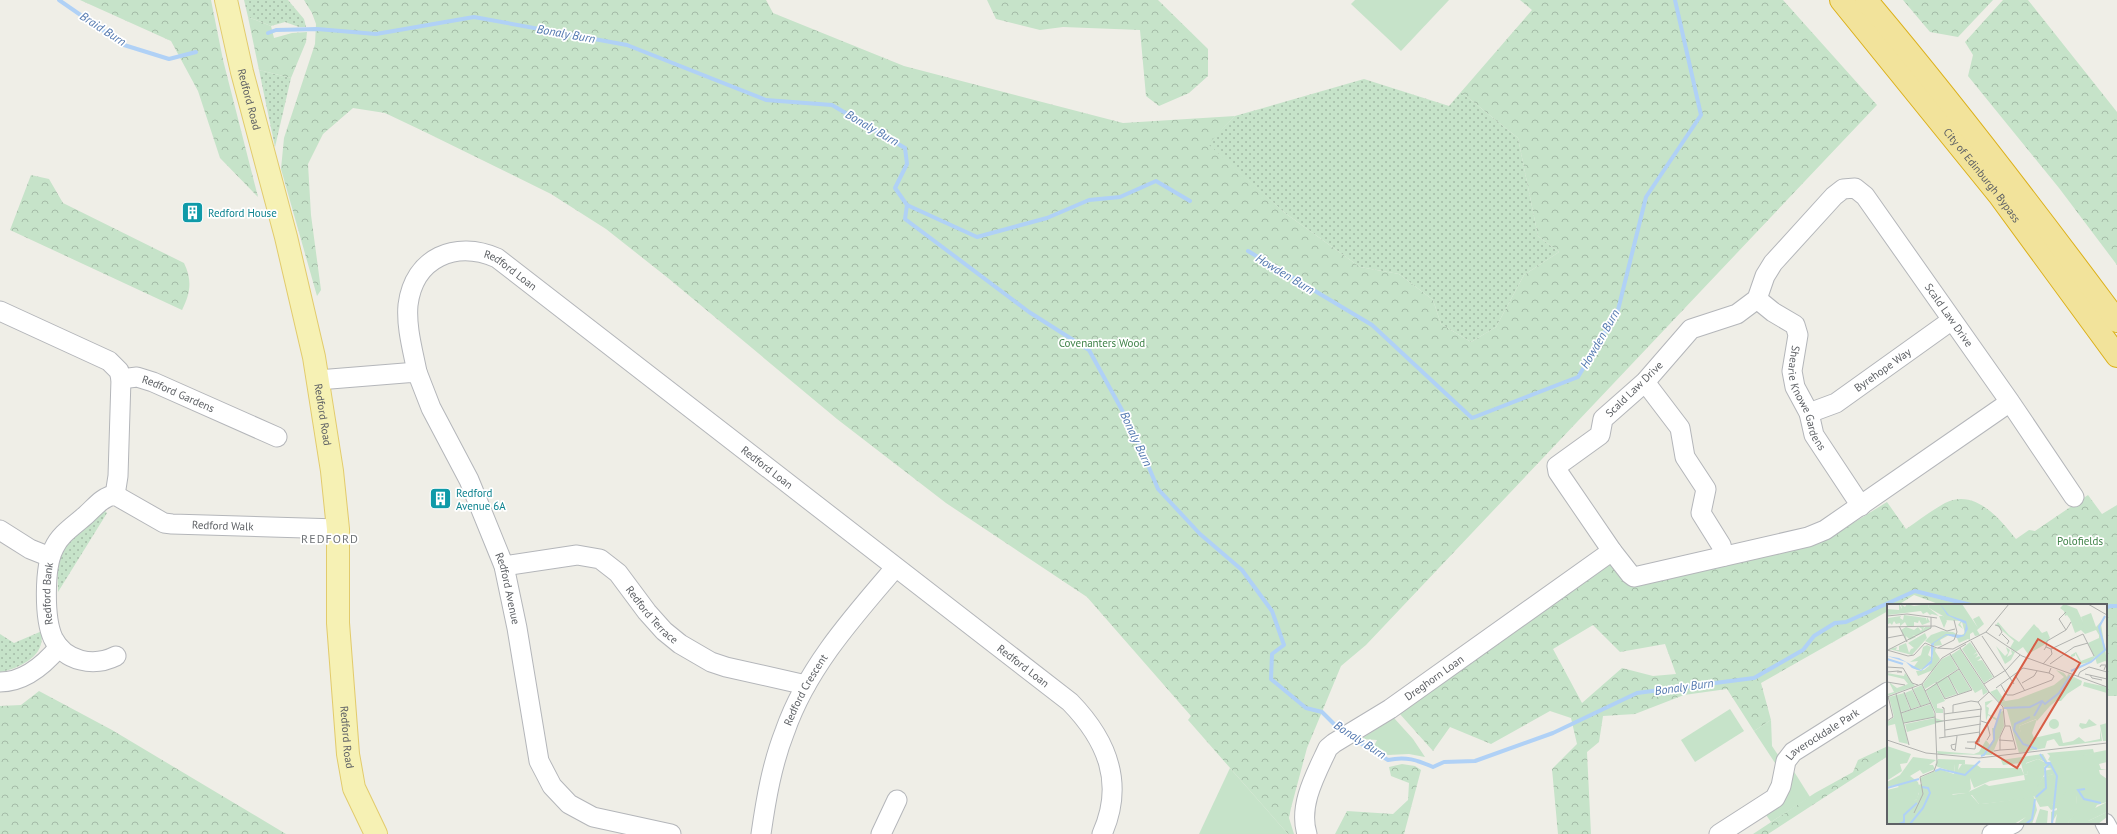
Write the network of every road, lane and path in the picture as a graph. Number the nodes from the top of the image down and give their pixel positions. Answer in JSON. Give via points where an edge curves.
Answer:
{"nodes":[{"id":1,"x":226,"y":0,"type":"edge"},
{"id":2,"x":1842,"y":0,"type":"edge"},
{"id":3,"x":1866,"y":0,"type":"edge"},
{"id":4,"x":1757,"y":299,"type":"junction"},
{"id":5,"x":0,"y":311,"type":"edge"},
{"id":6,"x":1952,"y":320,"type":"junction"},
{"id":7,"x":2117,"y":321,"type":"edge"},
{"id":8,"x":2117,"y":356,"type":"edge"},
{"id":9,"x":417,"y":372,"type":"junction"},
{"id":10,"x":121,"y":380,"type":"junction"},
{"id":11,"x":318,"y":380,"type":"junction"},
{"id":12,"x":1644,"y":382,"type":"junction"},
{"id":13,"x":2010,"y":402,"type":"junction"},
{"id":14,"x":1809,"y":413,"type":"junction"},
{"id":15,"x":277,"y":438,"type":"dead end"},
{"id":16,"x":115,"y":495,"type":"junction"},
{"id":17,"x":2074,"y":497,"type":"dead end"},
{"id":18,"x":1861,"y":506,"type":"junction"},
{"id":19,"x":338,"y":529,"type":"junction"},
{"id":20,"x":0,"y":530,"type":"edge"},
{"id":21,"x":1612,"y":551,"type":"junction"},
{"id":22,"x":1724,"y":556,"type":"junction"},
{"id":23,"x":50,"y":557,"type":"junction"},
{"id":24,"x":504,"y":566,"type":"junction"},
{"id":25,"x":895,"y":568,"type":"junction"},
{"id":26,"x":59,"y":647,"type":"junction"},
{"id":27,"x":116,"y":656,"type":"dead end"},
{"id":28,"x":0,"y":682,"type":"edge"},
{"id":29,"x":806,"y":685,"type":"junction"},
{"id":30,"x":1887,"y":693,"type":"edge"},
{"id":31,"x":897,"y":800,"type":"dead end"},
{"id":32,"x":2012,"y":824,"type":"edge"},
{"id":33,"x":376,"y":834,"type":"edge"},
{"id":34,"x":671,"y":834,"type":"edge"},
{"id":35,"x":760,"y":834,"type":"edge"},
{"id":36,"x":881,"y":834,"type":"edge"},
{"id":37,"x":1102,"y":834,"type":"edge"},
{"id":38,"x":1307,"y":834,"type":"edge"},
{"id":39,"x":1719,"y":834,"type":"edge"},
{"id":40,"x":1992,"y":834,"type":"edge"}],
"edges":[{"from":1,"to":11,"type":"main road","name":"Redford Road","via":[[242,72],[286,237]]},
{"from":2,"to":8,"type":"highway","name":"City of Edinburgh Bypass","via":[[1999,195]]},
{"from":3,"to":7,"type":"highway","name":"City of Edinburgh Bypass","via":[[2007,174]]},
{"from":4,"to":6,"type":"street","name":"Scald Law Drive","via":[[1765,276],[1773,263],[1834,196],[1844,189],[1855,188],[1864,196]]},
{"from":4,"to":12,"type":"street","name":"Scald Law Drive","via":[[1737,314],[1691,329]]},
{"from":4,"to":14,"type":"street","name":"Shearie Knowe Gardens","via":[[1795,325],[1798,335],[1792,371],[1795,387]]},
{"from":5,"to":10,"type":"street","via":[[109,361],[118,371]]},
{"from":6,"to":13,"type":"street","name":"Scald Law Drive"},
{"from":6,"to":14,"type":"street","name":"Byrehope Way","via":[[1836,403]]},
{"from":9,"to":11,"type":"street"},
{"from":9,"to":24,"type":"street","name":"Redford Avenue","via":[[431,408],[469,480]]},
{"from":9,"to":25,"type":"street","name":"Redford Loan","via":[[408,319],[408,306],[414,282],[425,267],[446,254],[470,250],[483,252],[508,266]]},
{"from":10,"to":15,"type":"street","name":"Redford Gardens","via":[[137,377],[153,382]]},
{"from":10,"to":16,"type":"street","via":[[118,476]]},
{"from":11,"to":19,"type":"main road","name":"Redford Road"},
{"from":12,"to":21,"type":"street","name":"Scald Law Drive","via":[[1603,419],[1600,435],[1557,466],[1558,472]]},
{"from":12,"to":22,"type":"street","via":[[1680,428],[1685,457],[1706,490],[1701,513],[1721,545]]},
{"from":13,"to":17,"type":"street","name":"Scald Law Drive"},
{"from":13,"to":18,"type":"street","name":"Scald Law Drive"},
{"from":14,"to":18,"type":"street","name":"Shearie Knowe Gardens","via":[[1814,435]]},
{"from":16,"to":19,"type":"street","name":"Redford Walk","via":[[164,523]]},
{"from":16,"to":23,"type":"street","via":[[104,499],[60,538]]},
{"from":18,"to":22,"type":"street","name":"Scald Law Drive","via":[[1826,530],[1808,537]]},
{"from":19,"to":33,"type":"main road","name":"Redford Road","via":[[338,623],[348,754],[354,788]]},
{"from":20,"to":23,"type":"street","name":"Redford Bank","via":[[30,549]]},
{"from":21,"to":22,"type":"street","name":"Scald Law Drive","via":[[1634,577]]},
{"from":21,"to":38,"type":"street","name":"Dreghorn Loan","via":[[1471,653],[1334,743],[1325,755],[1305,804]]},
{"from":23,"to":26,"type":"street","name":"Redford Bank","via":[[47,575],[48,618],[53,638]]},
{"from":24,"to":29,"type":"street","name":"Redford Terrace","via":[[577,555],[600,559],[618,573],[656,621],[680,644],[711,662],[726,667]]},
{"from":24,"to":34,"type":"street","name":"Redford Avenue","via":[[540,761],[552,786],[569,804],[593,816]]},
{"from":25,"to":29,"type":"street","name":"Redford Crescent","via":[[834,642]]},
{"from":25,"to":37,"type":"street","name":"Redford Loan","via":[[1070,702],[1084,716],[1102,745],[1113,779],[1110,812]]},
{"from":26,"to":27,"type":"street","name":"Redford Bank","via":[[73,658],[84,662],[106,661]]},
{"from":26,"to":28,"type":"street","via":[[22,678]]},
{"from":29,"to":35,"type":"street","name":"Redford Crescent","via":[[785,729],[774,763]]},
{"from":30,"to":39,"type":"street","name":"Laverockdale Park","via":[[1793,752],[1786,761],[1781,786],[1775,798]]},
{"from":31,"to":36,"type":"street"},
{"from":32,"to":40,"type":"street"}]}
